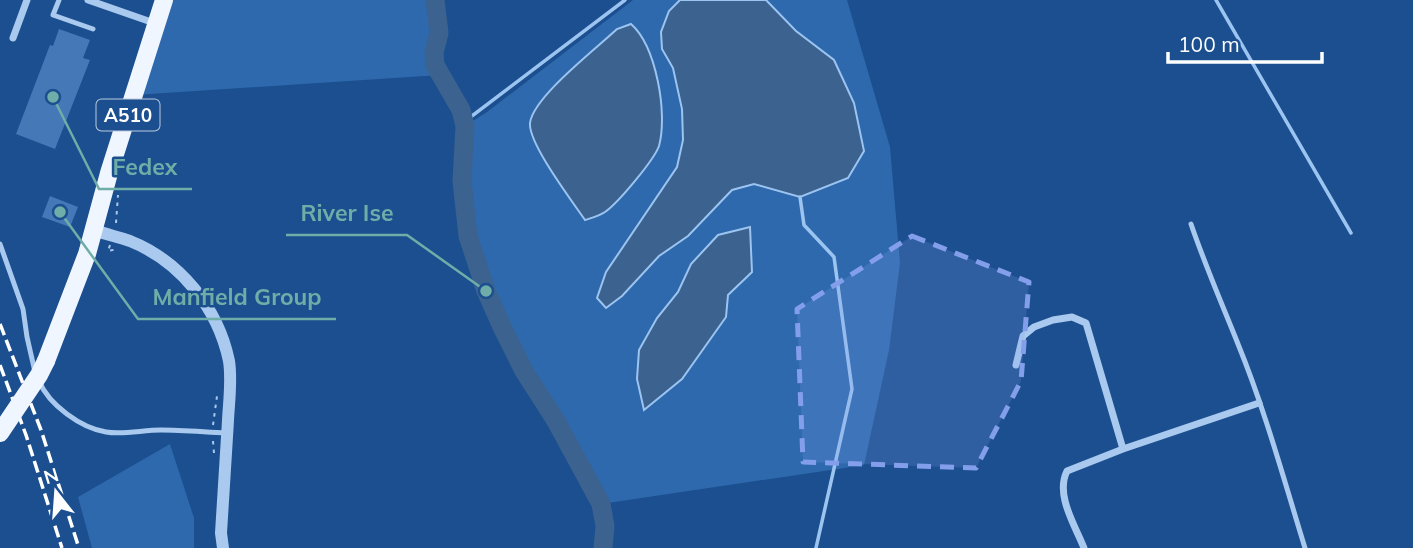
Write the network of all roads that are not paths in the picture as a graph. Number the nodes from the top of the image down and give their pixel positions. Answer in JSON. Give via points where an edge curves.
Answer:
{"nodes":[{"id":1,"x":27,"y":0,"type":"edge"},
{"id":2,"x":59,"y":0,"type":"edge"},
{"id":3,"x":88,"y":0,"type":"edge"},
{"id":4,"x":164,"y":0,"type":"edge"},
{"id":5,"x":157,"y":24,"type":"junction"},
{"id":6,"x":93,"y":30,"type":"dead end"},
{"id":7,"x":13,"y":38,"type":"dead end"},
{"id":8,"x":1191,"y":224,"type":"dead end"},
{"id":9,"x":94,"y":230,"type":"junction"},
{"id":10,"x":0,"y":244,"type":"edge"},
{"id":11,"x":1016,"y":365,"type":"dead end"},
{"id":12,"x":1259,"y":403,"type":"junction"},
{"id":13,"x":0,"y":433,"type":"edge"},
{"id":14,"x":228,"y":433,"type":"junction"},
{"id":15,"x":1123,"y":449,"type":"junction"},
{"id":16,"x":223,"y":548,"type":"edge"},
{"id":17,"x":1084,"y":548,"type":"edge"},
{"id":18,"x":1305,"y":548,"type":"edge"}],
"edges":[{"from":1,"to":7,"type":"street"},
{"from":2,"to":6,"type":"lane","via":[[53,15]]},
{"from":3,"to":5,"type":"street"},
{"from":4,"to":5,"type":"main road","number":"A510"},
{"from":5,"to":9,"type":"main road","number":"A510"},
{"from":8,"to":12,"type":"lane"},
{"from":9,"to":13,"type":"main road","number":"A510","bridge":true,"via":[[46,361]]},
{"from":9,"to":14,"type":"street","via":[[131,242],[170,267],[195,289],[216,320],[229,363]]},
{"from":10,"to":14,"type":"lane","via":[[23,309],[33,366],[44,392],[65,412],[107,432]]},
{"from":11,"to":15,"type":"street","via":[[1023,336],[1034,327],[1072,317],[1086,323]]},
{"from":12,"to":15,"type":"street"},
{"from":12,"to":18,"type":"lane"},
{"from":14,"to":16,"type":"street"},
{"from":15,"to":17,"type":"street","via":[[1076,466],[1063,478],[1063,496]]}]}
